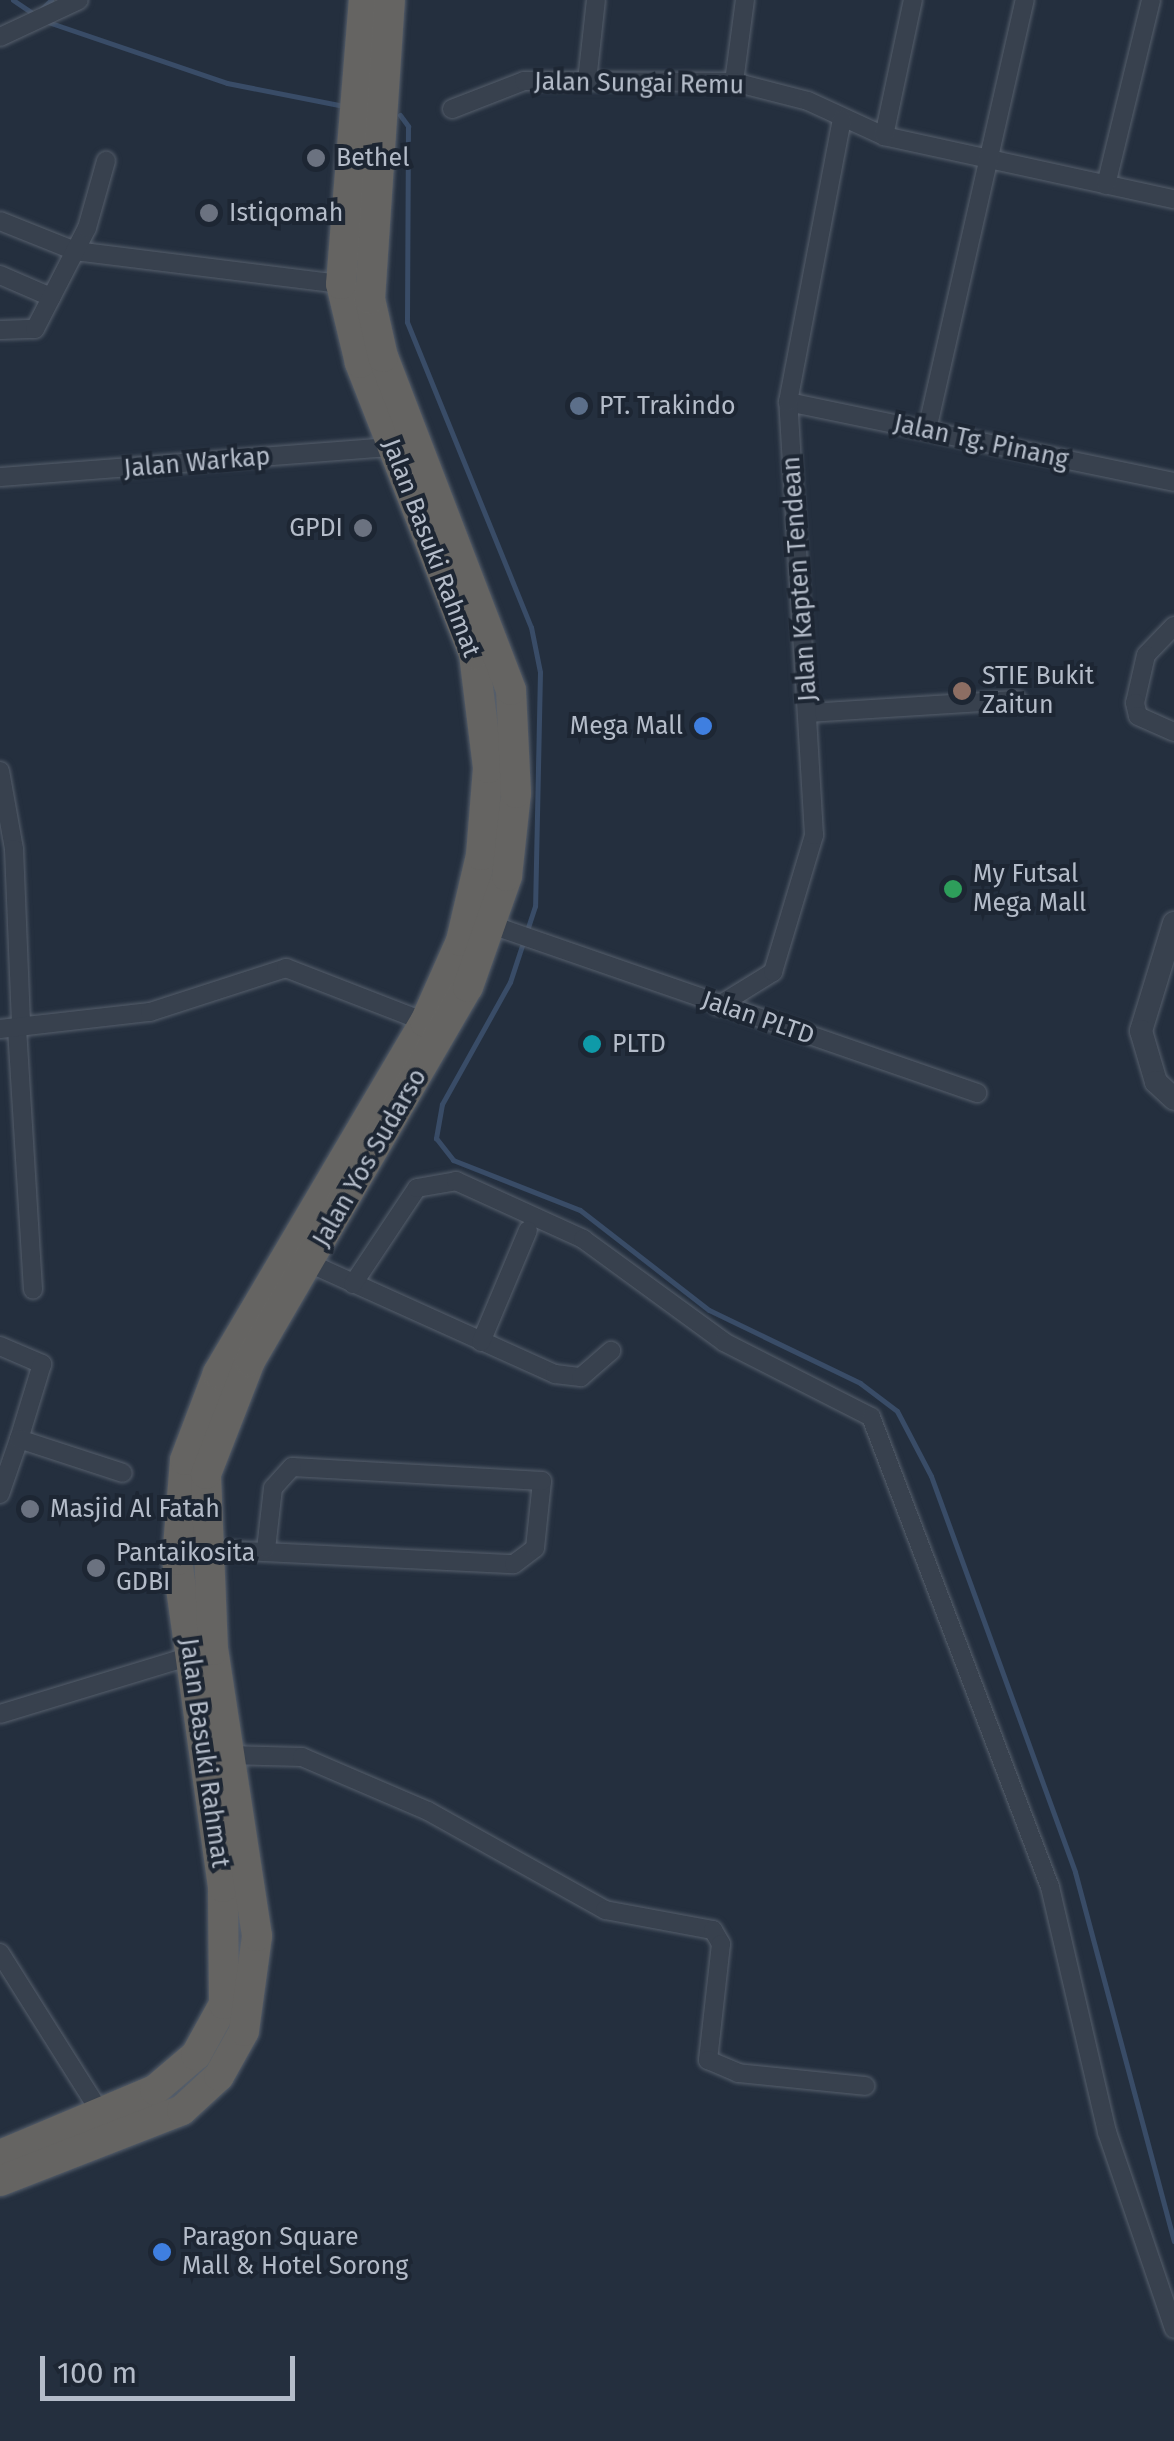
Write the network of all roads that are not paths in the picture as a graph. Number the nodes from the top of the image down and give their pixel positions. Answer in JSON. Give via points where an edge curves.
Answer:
{"nodes":[{"id":1,"x":79,"y":0,"type":"edge"},
{"id":2,"x":364,"y":0,"type":"edge"},
{"id":3,"x":390,"y":0,"type":"edge"},
{"id":4,"x":596,"y":0,"type":"edge"},
{"id":5,"x":745,"y":0,"type":"edge"},
{"id":6,"x":913,"y":0,"type":"edge"},
{"id":7,"x":1025,"y":0,"type":"edge"},
{"id":8,"x":1151,"y":0,"type":"edge"},
{"id":9,"x":0,"y":37,"type":"edge"},
{"id":10,"x":587,"y":81,"type":"junction"},
{"id":11,"x":734,"y":82,"type":"junction"},
{"id":12,"x":452,"y":109,"type":"dead end"},
{"id":13,"x":842,"y":119,"type":"junction"},
{"id":14,"x":884,"y":136,"type":"junction"},
{"id":15,"x":984,"y":155,"type":"junction"},
{"id":16,"x":106,"y":161,"type":"dead end"},
{"id":17,"x":1106,"y":185,"type":"junction"},
{"id":18,"x":1174,"y":199,"type":"edge"},
{"id":19,"x":0,"y":221,"type":"edge"},
{"id":20,"x":75,"y":251,"type":"junction"},
{"id":21,"x":0,"y":275,"type":"edge"},
{"id":22,"x":340,"y":284,"type":"junction"},
{"id":23,"x":51,"y":297,"type":"junction"},
{"id":24,"x":0,"y":330,"type":"edge"},
{"id":25,"x":372,"y":360,"type":"junction"},
{"id":26,"x":788,"y":402,"type":"junction"},
{"id":27,"x":927,"y":430,"type":"junction"},
{"id":28,"x":394,"y":447,"type":"junction"},
{"id":29,"x":0,"y":477,"type":"edge"},
{"id":30,"x":1174,"y":482,"type":"edge"},
{"id":31,"x":1174,"y":626,"type":"edge"},
{"id":32,"x":1018,"y":700,"type":"dead end"},
{"id":33,"x":810,"y":713,"type":"junction"},
{"id":34,"x":1174,"y":732,"type":"edge"},
{"id":35,"x":0,"y":771,"type":"edge"},
{"id":36,"x":1174,"y":923,"type":"edge"},
{"id":37,"x":493,"y":925,"type":"junction"},
{"id":38,"x":718,"y":1006,"type":"junction"},
{"id":39,"x":424,"y":1022,"type":"junction"},
{"id":40,"x":13,"y":1028,"type":"edge"},
{"id":41,"x":978,"y":1093,"type":"dead end"},
{"id":42,"x":1174,"y":1100,"type":"edge"},
{"id":43,"x":528,"y":1230,"type":"dead end"},
{"id":44,"x":309,"y":1262,"type":"junction"},
{"id":45,"x":353,"y":1284,"type":"junction"},
{"id":46,"x":34,"y":1290,"type":"dead end"},
{"id":47,"x":482,"y":1342,"type":"junction"},
{"id":48,"x":0,"y":1346,"type":"edge"},
{"id":49,"x":611,"y":1351,"type":"dead end"},
{"id":50,"x":19,"y":1439,"type":"junction"},
{"id":51,"x":124,"y":1474,"type":"dead end"},
{"id":52,"x":0,"y":1494,"type":"edge"},
{"id":53,"x":202,"y":1549,"type":"junction"},
{"id":54,"x":266,"y":1549,"type":"junction"},
{"id":55,"x":201,"y":1653,"type":"junction"},
{"id":56,"x":0,"y":1714,"type":"edge"},
{"id":57,"x":228,"y":1755,"type":"junction"},
{"id":58,"x":0,"y":1954,"type":"edge"},
{"id":59,"x":865,"y":2086,"type":"dead end"},
{"id":60,"x":104,"y":2118,"type":"junction"},
{"id":61,"x":0,"y":2155,"type":"edge"},
{"id":62,"x":0,"y":2181,"type":"edge"},
{"id":63,"x":1174,"y":2329,"type":"edge"}],
"edges":[{"from":1,"to":9,"type":"street"},
{"from":2,"to":22,"type":"highway","name":"Jalan Basuki Rahmat"},
{"from":3,"to":25,"type":"highway","name":"Jalan Yos Sudarso","via":[[369,277]]},
{"from":4,"to":10,"type":"street"},
{"from":5,"to":11,"type":"street"},
{"from":6,"to":14,"type":"street"},
{"from":7,"to":15,"type":"street"},
{"from":8,"to":17,"type":"street"},
{"from":10,"to":11,"type":"street","name":"Jalan Sungai Remu"},
{"from":10,"to":12,"type":"street","name":"Jalan Sungai Remu","via":[[519,82]]},
{"from":11,"to":13,"type":"street","name":"Jalan Sungai Remu"},
{"from":13,"to":14,"type":"street","name":"Jalan Sungai Remu"},
{"from":13,"to":26,"type":"street","name":"Jalan Kapten Tendean"},
{"from":14,"to":15,"type":"street","name":"Jalan Sungai Remu"},
{"from":15,"to":17,"type":"street","name":"Jalan Sungai Remu"},
{"from":15,"to":27,"type":"street"},
{"from":16,"to":20,"type":"street"},
{"from":17,"to":18,"type":"street","name":"Jalan Sungai Remu"},
{"from":19,"to":20,"type":"street"},
{"from":20,"to":22,"type":"street"},
{"from":20,"to":23,"type":"street"},
{"from":21,"to":23,"type":"street"},
{"from":22,"to":25,"type":"highway","name":"Jalan Basuki Rahmat"},
{"from":23,"to":24,"type":"street","via":[[32,331]]},
{"from":25,"to":28,"type":"highway","name":"Jalan Basuki Rahmat"},
{"from":25,"to":37,"type":"highway","name":"Jalan Yos Sudarso","via":[[511,690],[516,793]]},
{"from":26,"to":27,"type":"street","name":"Jalan Tg. Pinang"},
{"from":26,"to":33,"type":"street","name":"Jalan Kapten Tendean"},
{"from":27,"to":30,"type":"street","name":"Jalan Tg. Pinang"},
{"from":28,"to":29,"type":"street","name":"Jalan Warkap"},
{"from":28,"to":37,"type":"highway","name":"Jalan Basuki Rahmat","via":[[482,693]]},
{"from":31,"to":34,"type":"street","via":[[1146,655],[1135,703],[1138,716]]},
{"from":32,"to":33,"type":"street"},
{"from":33,"to":38,"type":"street","name":"Jalan Kapten Tendean","via":[[814,835],[790,933],[773,972]]},
{"from":35,"to":40,"type":"street","via":[[16,864]]},
{"from":36,"to":42,"type":"street","via":[[1141,1031],[1156,1082]]},
{"from":37,"to":38,"type":"street","name":"Jalan PLTD"},
{"from":37,"to":39,"type":"highway","name":"Jalan Basuki Rahmat"},
{"from":37,"to":44,"type":"highway","name":"Jalan Yos Sudarso"},
{"from":38,"to":41,"type":"street","name":"Jalan PLTD"},
{"from":39,"to":40,"type":"street","via":[[286,968],[150,1012]]},
{"from":39,"to":55,"type":"highway","name":"Jalan Basuki Rahmat","via":[[263,1291],[192,1432],[177,1533]]},
{"from":40,"to":46,"type":"street"},
{"from":43,"to":47,"type":"street"},
{"from":44,"to":45,"type":"street"},
{"from":44,"to":53,"type":"highway","name":"Jalan Yos Sudarso","via":[[214,1444]]},
{"from":45,"to":47,"type":"street"},
{"from":45,"to":63,"type":"street","via":[[418,1188],[456,1180],[568,1230],[724,1342],[870,1417],[1050,1887],[1107,2132]]},
{"from":47,"to":49,"type":"street","via":[[569,1377],[591,1373]]},
{"from":48,"to":50,"type":"street","via":[[42,1368]]},
{"from":50,"to":51,"type":"street"},
{"from":50,"to":52,"type":"street"},
{"from":53,"to":54,"type":"street"},
{"from":53,"to":55,"type":"highway","name":"Jalan Yos Sudarso"},
{"from":54,"to":54,"type":"street","via":[[273,1488],[292,1467],[542,1481],[536,1548],[514,1564]]},
{"from":55,"to":56,"type":"street"},
{"from":55,"to":57,"type":"highway","name":"Jalan Yos Sudarso"},
{"from":55,"to":60,"type":"highway","name":"Jalan Basuki Rahmat","via":[[225,1900],[224,2004],[178,2072]]},
{"from":57,"to":59,"type":"street","via":[[302,1757],[428,1811],[605,1910],[714,1930],[720,1944],[708,2060],[738,2073]]},
{"from":57,"to":62,"type":"highway","name":"Jalan Yos Sudarso","via":[[258,1964],[232,2054],[172,2116]]},
{"from":58,"to":60,"type":"street"},
{"from":60,"to":61,"type":"highway","name":"Jalan Basuki Rahmat"}]}
